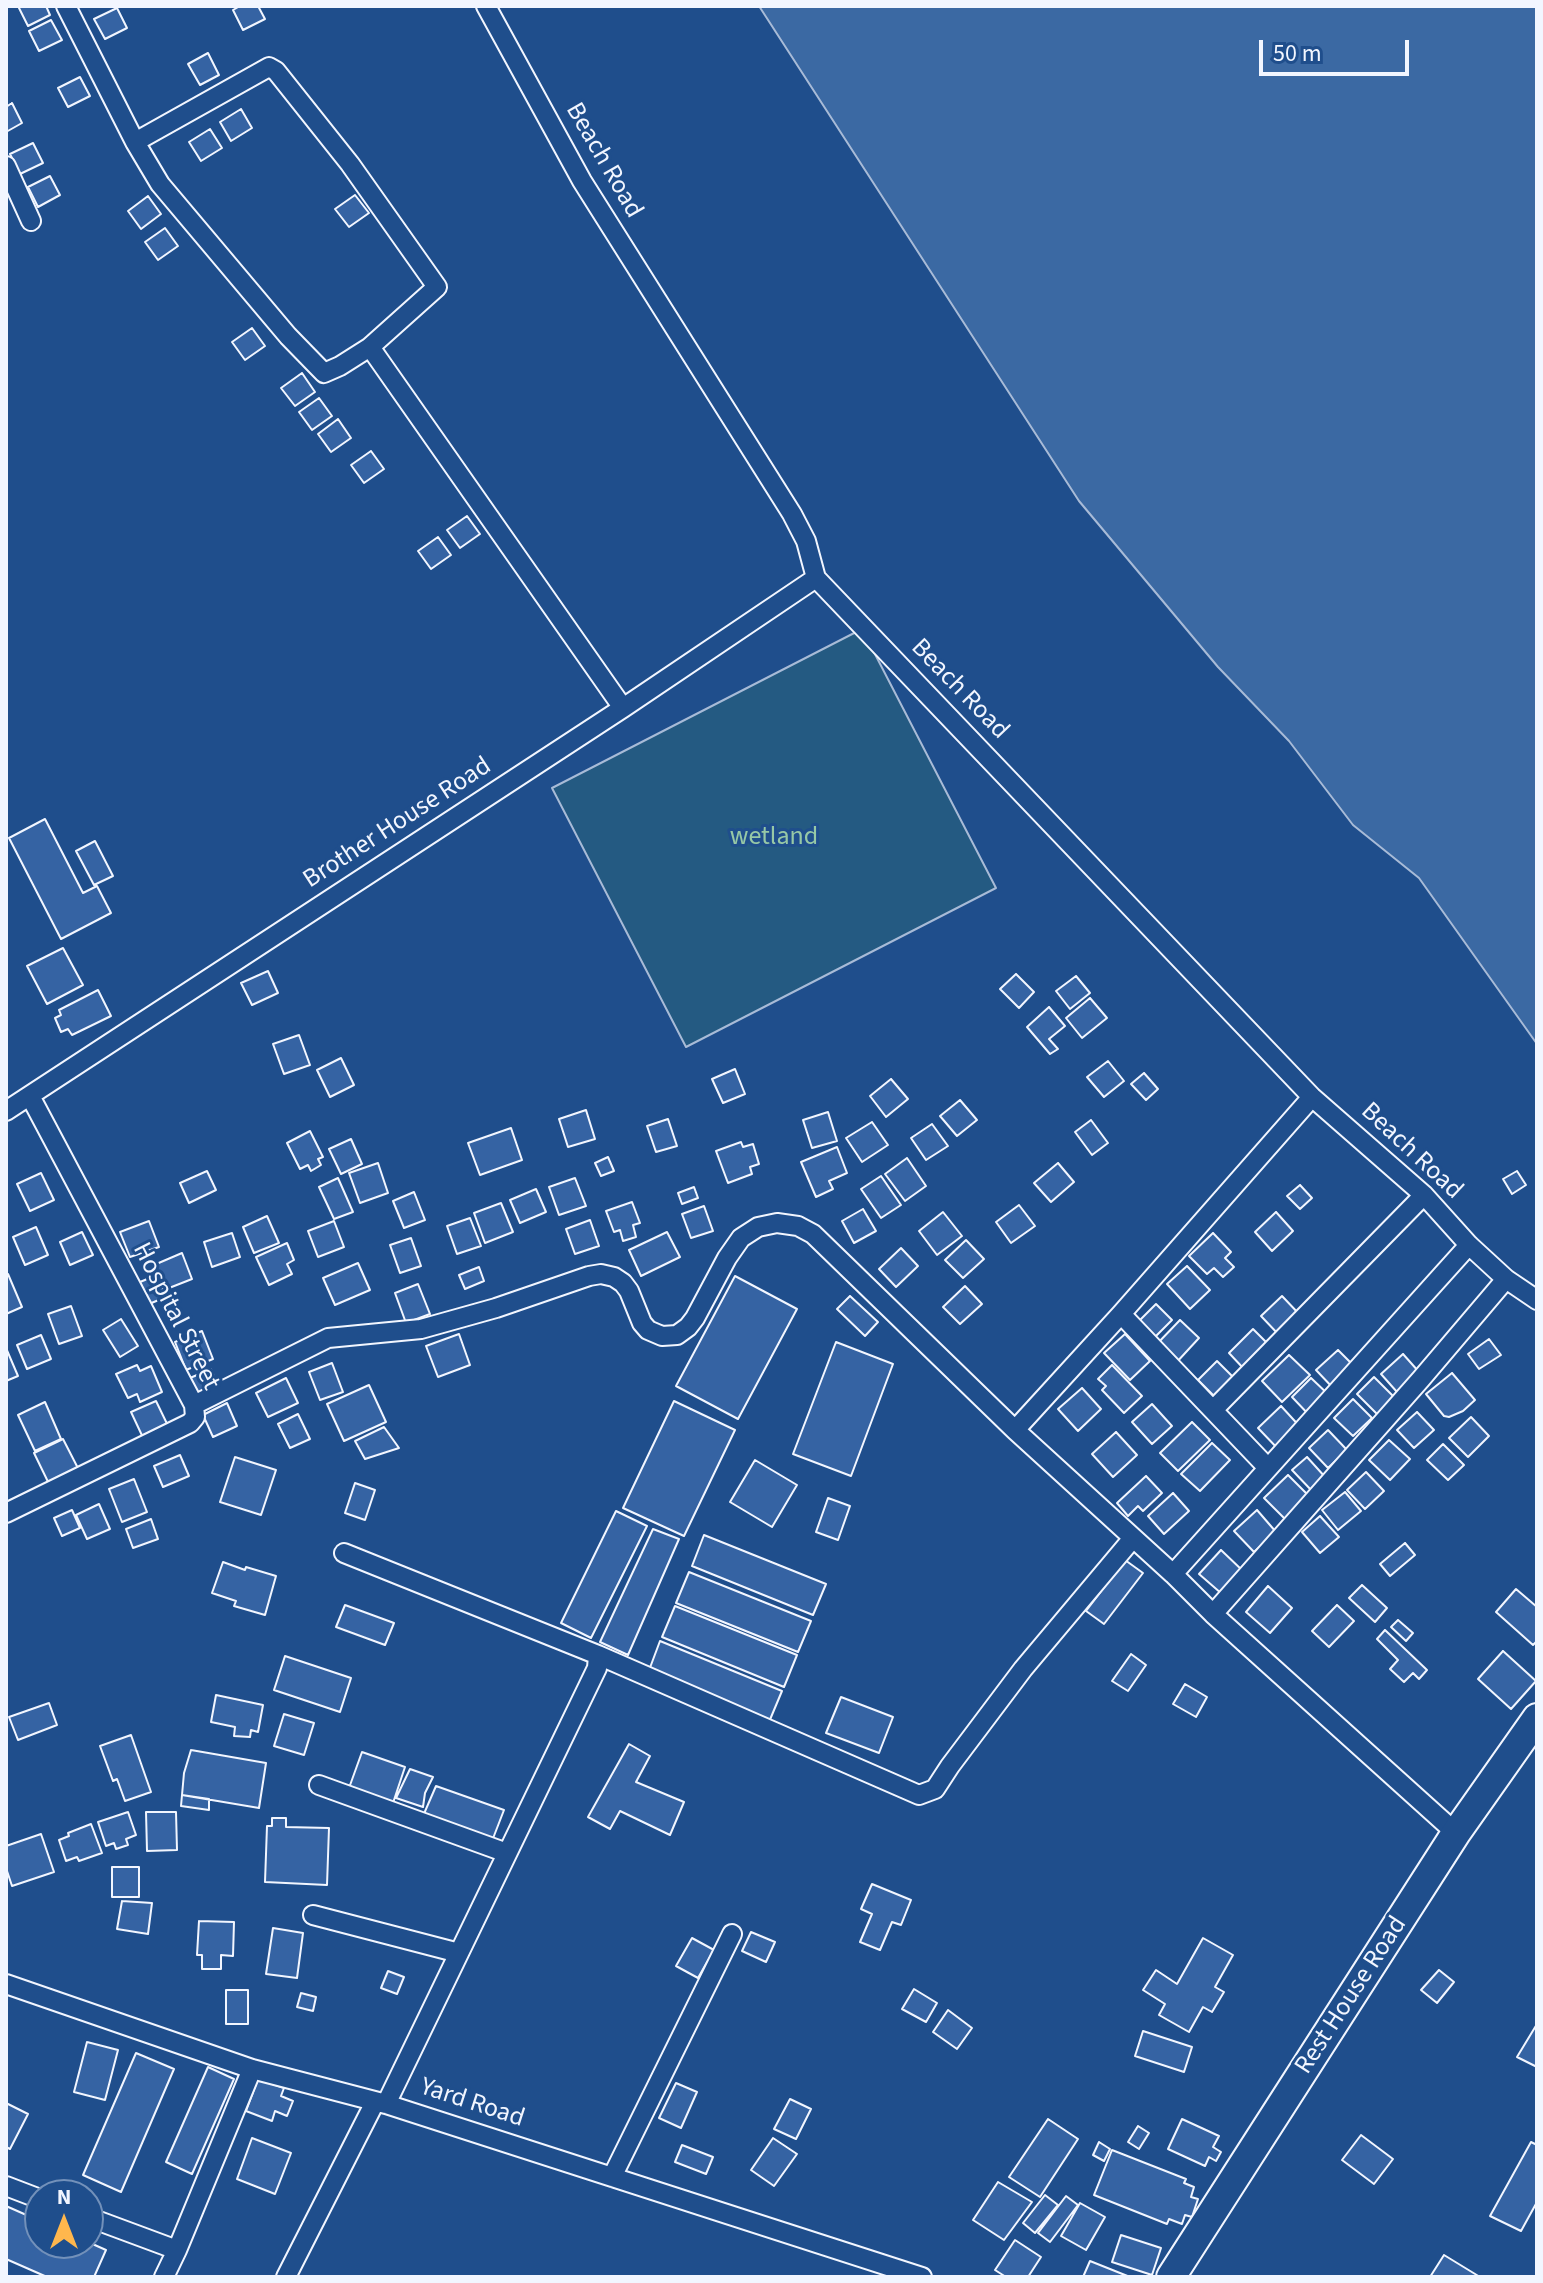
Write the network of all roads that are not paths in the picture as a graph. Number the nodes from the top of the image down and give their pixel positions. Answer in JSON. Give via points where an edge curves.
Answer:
{"nodes":[{"id":1,"x":66,"y":6,"type":"edge"},
{"id":2,"x":486,"y":6,"type":"edge"},
{"id":3,"x":135,"y":142,"type":"junction"},
{"id":4,"x":6,"y":166,"type":"edge"},
{"id":5,"x":31,"y":221,"type":"dead end"},
{"id":6,"x":370,"y":347,"type":"junction"},
{"id":7,"x":816,"y":578,"type":"junction"},
{"id":8,"x":623,"y":708,"type":"junction"},
{"id":9,"x":30,"y":1096,"type":"junction"},
{"id":10,"x":1312,"y":1097,"type":"junction"},
{"id":11,"x":6,"y":1111,"type":"edge"},
{"id":12,"x":1424,"y":1195,"type":"junction"},
{"id":13,"x":1469,"y":1245,"type":"junction"},
{"id":14,"x":1506,"y":1279,"type":"junction"},
{"id":15,"x":1537,"y":1300,"type":"edge"},
{"id":16,"x":1121,"y":1314,"type":"junction"},
{"id":17,"x":194,"y":1405,"type":"junction"},
{"id":18,"x":1213,"y":1410,"type":"junction"},
{"id":19,"x":1015,"y":1430,"type":"junction"},
{"id":20,"x":1268,"y":1468,"type":"junction"},
{"id":21,"x":6,"y":1513,"type":"edge"},
{"id":22,"x":1133,"y":1538,"type":"junction"},
{"id":23,"x":344,"y":1553,"type":"dead end"},
{"id":24,"x":1173,"y":1574,"type":"junction"},
{"id":25,"x":1213,"y":1614,"type":"junction"},
{"id":26,"x":598,"y":1655,"type":"junction"},
{"id":27,"x":1537,"y":1718,"type":"edge"},
{"id":28,"x":319,"y":1785,"type":"dead end"},
{"id":29,"x":1456,"y":1833,"type":"junction"},
{"id":30,"x":507,"y":1853,"type":"junction"},
{"id":31,"x":313,"y":1915,"type":"dead end"},
{"id":32,"x":732,"y":1934,"type":"dead end"},
{"id":33,"x":459,"y":1953,"type":"junction"},
{"id":34,"x":6,"y":1984,"type":"edge"},
{"id":35,"x":252,"y":2069,"type":"junction"},
{"id":36,"x":380,"y":2103,"type":"junction"},
{"id":37,"x":612,"y":2177,"type":"junction"},
{"id":38,"x":104,"y":2223,"type":"edge"},
{"id":39,"x":177,"y":2250,"type":"junction"},
{"id":40,"x":164,"y":2277,"type":"edge"},
{"id":41,"x":286,"y":2277,"type":"edge"},
{"id":42,"x":922,"y":2277,"type":"edge"},
{"id":43,"x":1171,"y":2277,"type":"edge"}],
"edges":[{"from":1,"to":3,"type":"street"},
{"from":2,"to":7,"type":"street","name":"Beach Road","via":[[582,181],[792,514]]},
{"from":3,"to":6,"type":"street","via":[[160,184],[324,373]]},
{"from":3,"to":6,"type":"street","via":[[269,67],[276,71],[437,287]]},
{"from":4,"to":5,"type":"street"},
{"from":6,"to":8,"type":"street"},
{"from":7,"to":8,"type":"street","name":"Brother House Road"},
{"from":7,"to":10,"type":"street","name":"Beach Road"},
{"from":8,"to":9,"type":"street","name":"Brother House Road"},
{"from":9,"to":11,"type":"street","name":"Brother House Road"},
{"from":9,"to":17,"type":"street","name":"Hospital Street"},
{"from":10,"to":12,"type":"street","name":"Beach Road"},
{"from":10,"to":16,"type":"street"},
{"from":12,"to":13,"type":"street","name":"Beach Road"},
{"from":12,"to":18,"type":"street"},
{"from":13,"to":14,"type":"street","name":"Beach Road"},
{"from":13,"to":20,"type":"street"},
{"from":14,"to":15,"type":"street","name":"Beach Road"},
{"from":14,"to":25,"type":"street"},
{"from":16,"to":18,"type":"street"},
{"from":16,"to":19,"type":"street"},
{"from":17,"to":19,"type":"street","via":[[328,1338],[421,1329],[601,1274],[623,1283],[648,1330],[677,1335],[695,1318],[741,1238],[777,1223],[813,1234]]},
{"from":17,"to":21,"type":"street","name":"Hospital Street","via":[[190,1423]]},
{"from":18,"to":20,"type":"street"},
{"from":19,"to":22,"type":"street"},
{"from":20,"to":24,"type":"street"},
{"from":22,"to":24,"type":"street"},
{"from":22,"to":26,"type":"street","via":[[1023,1669],[935,1789],[919,1795]]},
{"from":23,"to":26,"type":"street"},
{"from":24,"to":25,"type":"street"},
{"from":25,"to":29,"type":"street"},
{"from":26,"to":30,"type":"street","via":[[597,1668]]},
{"from":27,"to":29,"type":"main road","name":"Rest House Road"},
{"from":28,"to":30,"type":"street"},
{"from":29,"to":43,"type":"main road","name":"Rest House Road"},
{"from":30,"to":33,"type":"street"},
{"from":31,"to":33,"type":"street"},
{"from":32,"to":37,"type":"street"},
{"from":33,"to":36,"type":"street"},
{"from":34,"to":35,"type":"street","name":"Yard Road"},
{"from":35,"to":36,"type":"street","name":"Yard Road"},
{"from":35,"to":39,"type":"street"},
{"from":36,"to":37,"type":"street","name":"Yard Road"},
{"from":36,"to":41,"type":"street"},
{"from":37,"to":42,"type":"street","name":"Yard Road"},
{"from":38,"to":39,"type":"street"},
{"from":39,"to":40,"type":"street"}]}
